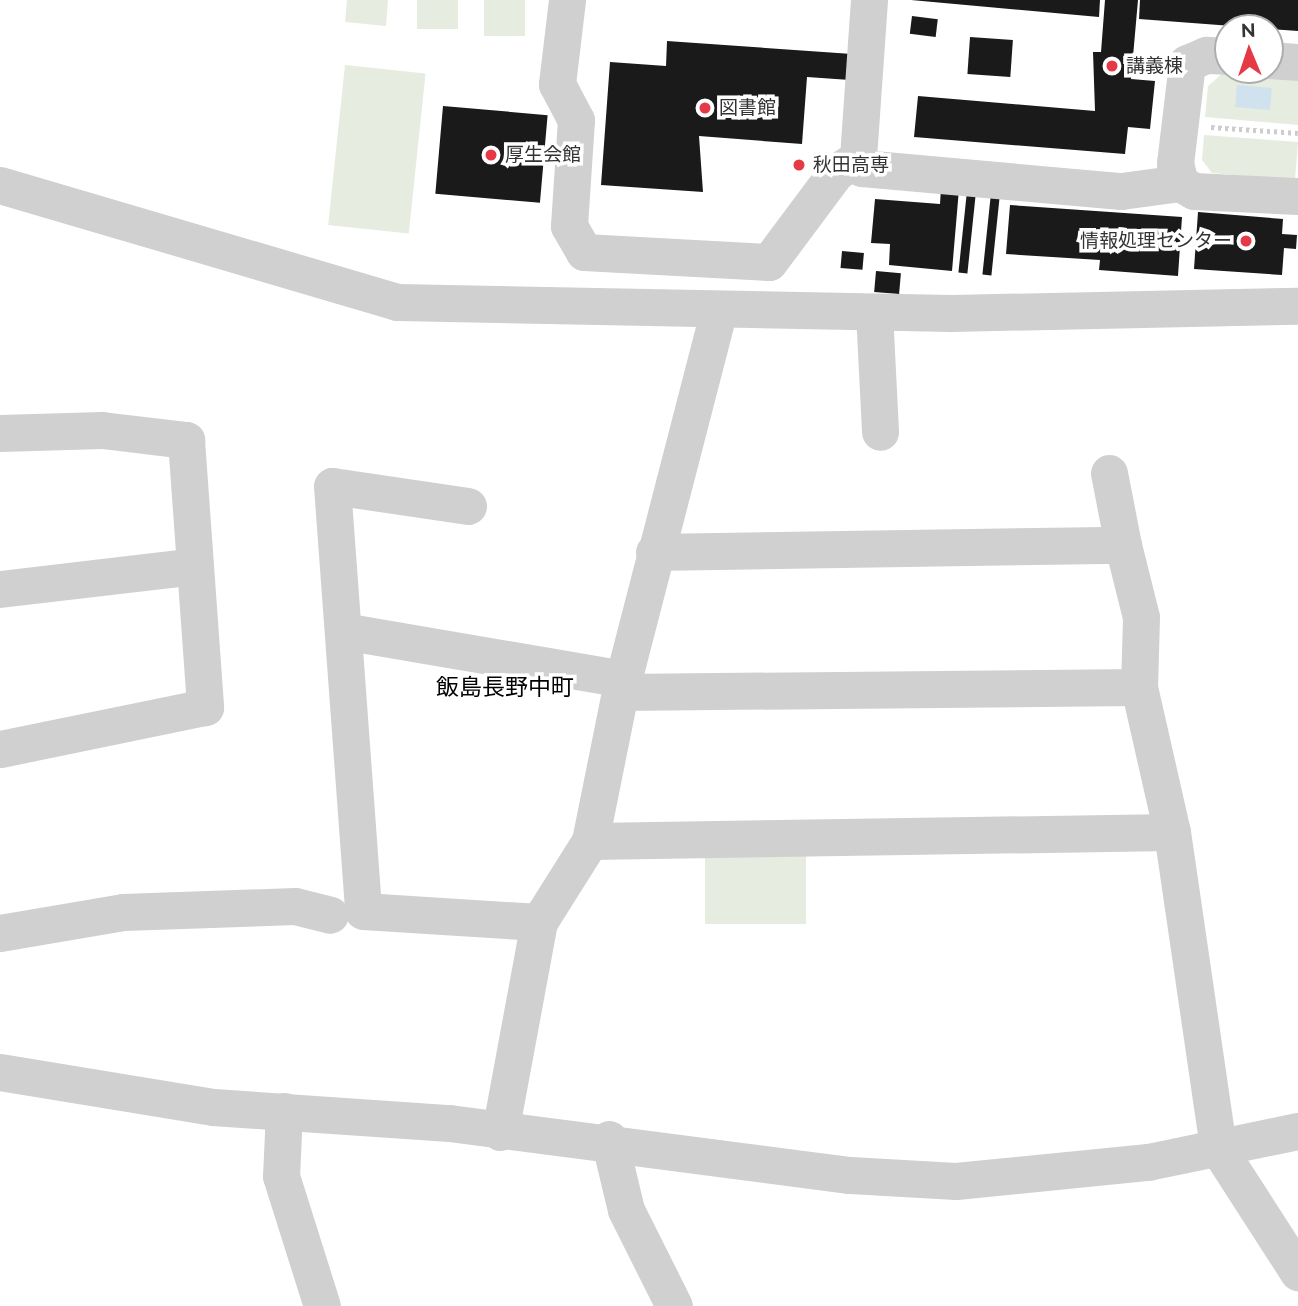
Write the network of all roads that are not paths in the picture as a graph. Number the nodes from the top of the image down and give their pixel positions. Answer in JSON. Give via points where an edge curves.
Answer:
{"nodes":[{"id":1,"x":567,"y":0,"type":"edge"},
{"id":2,"x":869,"y":0,"type":"edge"},
{"id":3,"x":1214,"y":55,"type":"edge"},
{"id":4,"x":858,"y":158,"type":"junction"},
{"id":5,"x":1180,"y":183,"type":"junction"},
{"id":6,"x":0,"y":185,"type":"edge"},
{"id":7,"x":1298,"y":196,"type":"edge"},
{"id":8,"x":1298,"y":306,"type":"edge"},
{"id":9,"x":719,"y":310,"type":"junction"},
{"id":10,"x":874,"y":312,"type":"junction"},
{"id":11,"x":880,"y":432,"type":"dead end"},
{"id":12,"x":0,"y":433,"type":"edge"},
{"id":13,"x":1109,"y":473,"type":"dead end"},
{"id":14,"x":468,"y":506,"type":"dead end"},
{"id":15,"x":1123,"y":545,"type":"junction"},
{"id":16,"x":654,"y":552,"type":"junction"},
{"id":17,"x":195,"y":566,"type":"junction"},
{"id":18,"x":0,"y":589,"type":"edge"},
{"id":19,"x":343,"y":631,"type":"junction"},
{"id":20,"x":622,"y":685,"type":"junction"},
{"id":21,"x":1139,"y":687,"type":"junction"},
{"id":22,"x":0,"y":749,"type":"edge"},
{"id":23,"x":1172,"y":832,"type":"junction"},
{"id":24,"x":590,"y":841,"type":"junction"},
{"id":25,"x":330,"y":915,"type":"dead end"},
{"id":26,"x":539,"y":922,"type":"junction"},
{"id":27,"x":0,"y":933,"type":"edge"},
{"id":28,"x":0,"y":1072,"type":"edge"},
{"id":29,"x":284,"y":1111,"type":"junction"},
{"id":30,"x":1298,"y":1131,"type":"edge"},
{"id":31,"x":500,"y":1132,"type":"junction"},
{"id":32,"x":610,"y":1139,"type":"junction"},
{"id":33,"x":1218,"y":1148,"type":"junction"},
{"id":34,"x":1298,"y":1272,"type":"edge"},
{"id":35,"x":322,"y":1306,"type":"edge"},
{"id":36,"x":674,"y":1306,"type":"edge"}],
"edges":[{"from":1,"to":4,"type":"street","via":[[557,84],[576,120],[569,226],[584,252],[769,261],[836,172]]},
{"from":2,"to":4,"type":"street"},
{"from":3,"to":5,"type":"street","via":[[1187,63],[1179,125]]},
{"from":4,"to":5,"type":"street","via":[[862,169],[1121,191]]},
{"from":5,"to":7,"type":"street","via":[[1194,191]]},
{"from":6,"to":9,"type":"street","via":[[397,302]]},
{"from":8,"to":10,"type":"street"},
{"from":9,"to":10,"type":"street"},
{"from":9,"to":16,"type":"street"},
{"from":10,"to":11,"type":"street"},
{"from":12,"to":17,"type":"street","via":[[102,430],[186,440]]},
{"from":13,"to":15,"type":"street"},
{"from":14,"to":19,"type":"street","via":[[332,486]]},
{"from":15,"to":16,"type":"street"},
{"from":15,"to":21,"type":"street","via":[[1141,617]]},
{"from":16,"to":20,"type":"street"},
{"from":17,"to":18,"type":"street"},
{"from":17,"to":22,"type":"street","via":[[205,707]]},
{"from":19,"to":20,"type":"street"},
{"from":19,"to":26,"type":"street","via":[[363,911]]},
{"from":20,"to":21,"type":"street"},
{"from":20,"to":24,"type":"street"},
{"from":21,"to":23,"type":"street"},
{"from":23,"to":24,"type":"street"},
{"from":23,"to":33,"type":"street"},
{"from":24,"to":26,"type":"street"},
{"from":25,"to":27,"type":"street","via":[[295,906],[123,912]]},
{"from":26,"to":31,"type":"street"},
{"from":28,"to":29,"type":"street","via":[[213,1107]]},
{"from":29,"to":31,"type":"street"},
{"from":29,"to":35,"type":"street","via":[[281,1176]]},
{"from":30,"to":33,"type":"street"},
{"from":31,"to":32,"type":"street"},
{"from":32,"to":33,"type":"street","via":[[850,1175],[956,1181]]},
{"from":32,"to":36,"type":"street","via":[[626,1210]]},
{"from":33,"to":34,"type":"street"}]}
